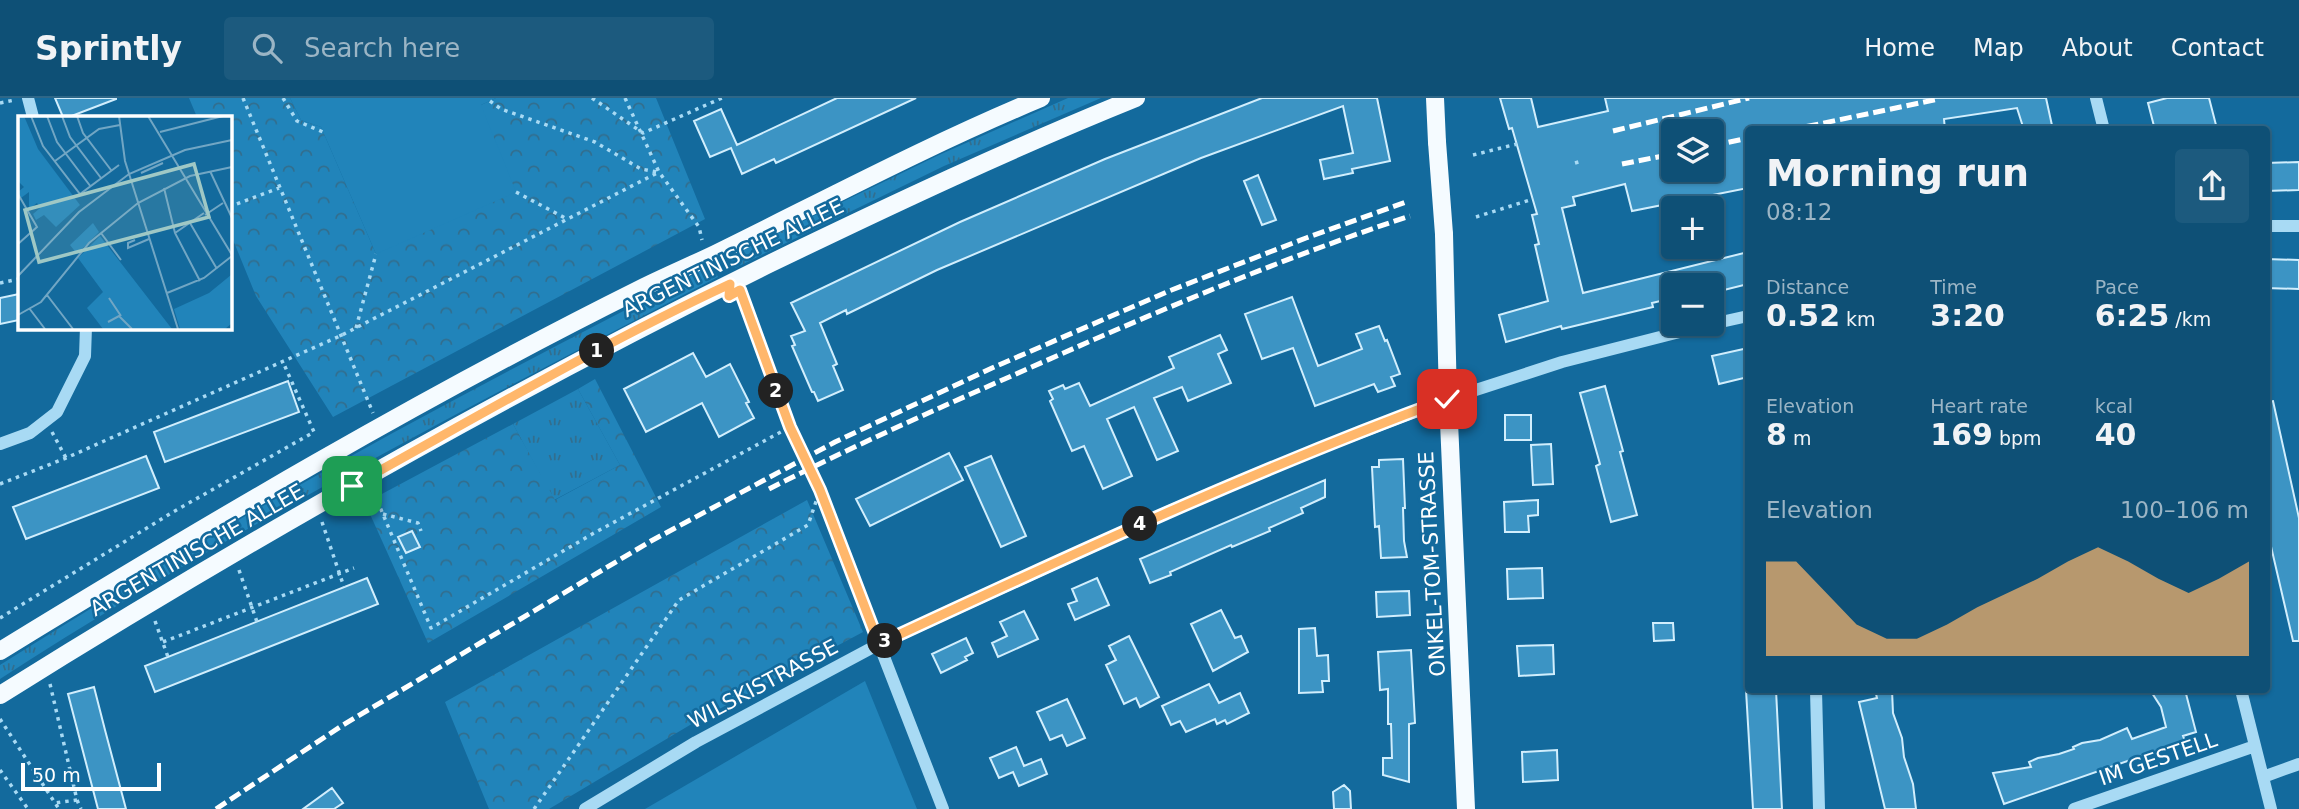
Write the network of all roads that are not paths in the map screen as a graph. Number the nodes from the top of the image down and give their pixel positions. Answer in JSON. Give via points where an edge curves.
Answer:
{"nodes":[{"id":1,"x":28,"y":98,"type":"edge"},
{"id":2,"x":1041,"y":98,"type":"edge"},
{"id":3,"x":1136,"y":98,"type":"edge"},
{"id":4,"x":1435,"y":98,"type":"edge"},
{"id":5,"x":2096,"y":98,"type":"edge"},
{"id":6,"x":33,"y":116,"type":"edge"},
{"id":7,"x":2103,"y":126,"type":"edge"},
{"id":8,"x":2270,"y":226,"type":"edge"},
{"id":9,"x":2299,"y":226,"type":"edge"},
{"id":10,"x":1745,"y":317,"type":"edge"},
{"id":11,"x":1724,"y":321,"type":"edge"},
{"id":12,"x":86,"y":329,"type":"edge"},
{"id":13,"x":1664,"y":336,"type":"edge"},
{"id":14,"x":1447,"y":399,"type":"junction"},
{"id":15,"x":0,"y":444,"type":"edge"},
{"id":16,"x":879,"y":644,"type":"junction"},
{"id":17,"x":0,"y":650,"type":"edge"},
{"id":18,"x":1816,"y":693,"type":"edge"},
{"id":19,"x":2242,"y":693,"type":"edge"},
{"id":20,"x":0,"y":695,"type":"edge"},
{"id":21,"x":2255,"y":746,"type":"junction"},
{"id":22,"x":2299,"y":764,"type":"edge"},
{"id":23,"x":2263,"y":777,"type":"junction"},
{"id":24,"x":585,"y":809,"type":"edge"},
{"id":25,"x":943,"y":809,"type":"edge"},
{"id":26,"x":1466,"y":809,"type":"edge"},
{"id":27,"x":1819,"y":809,"type":"edge"},
{"id":28,"x":2074,"y":809,"type":"edge"},
{"id":29,"x":2271,"y":809,"type":"edge"}],
"edges":[{"from":1,"to":6,"type":"street"},
{"from":2,"to":17,"type":"main road","name":"ARGENTINISCHE ALLEE","via":[[918,152],[640,289],[380,428]]},
{"from":3,"to":20,"type":"main road","name":"ARGENTINISCHE ALLEE","via":[[904,198],[680,307],[276,528]]},
{"from":4,"to":14,"type":"main road","name":"ONKEL-TOM-STRASSE","bridge":true,"via":[[1444,234]]},
{"from":5,"to":7,"type":"street"},
{"from":8,"to":9,"type":"street"},
{"from":10,"to":11,"type":"street","name":"WILSKISTRASSE"},
{"from":12,"to":15,"type":"street","via":[[85,356],[57,412],[30,433]]},
{"from":13,"to":14,"type":"street","name":"WILSKISTRASSE"},
{"from":14,"to":16,"type":"street","name":"WILSKISTRASSE","via":[[1172,510]]},
{"from":14,"to":26,"type":"main road","name":"ONKEL-TOM-STRASSE"},
{"from":16,"to":24,"type":"street","name":"WILSKISTRASSE","via":[[696,742]]},
{"from":16,"to":25,"type":"street"},
{"from":18,"to":27,"type":"street"},
{"from":19,"to":21,"type":"street"},
{"from":21,"to":23,"type":"street"},
{"from":21,"to":28,"type":"street","name":"IM GESTELL"},
{"from":22,"to":23,"type":"street"},
{"from":23,"to":29,"type":"street"}]}
